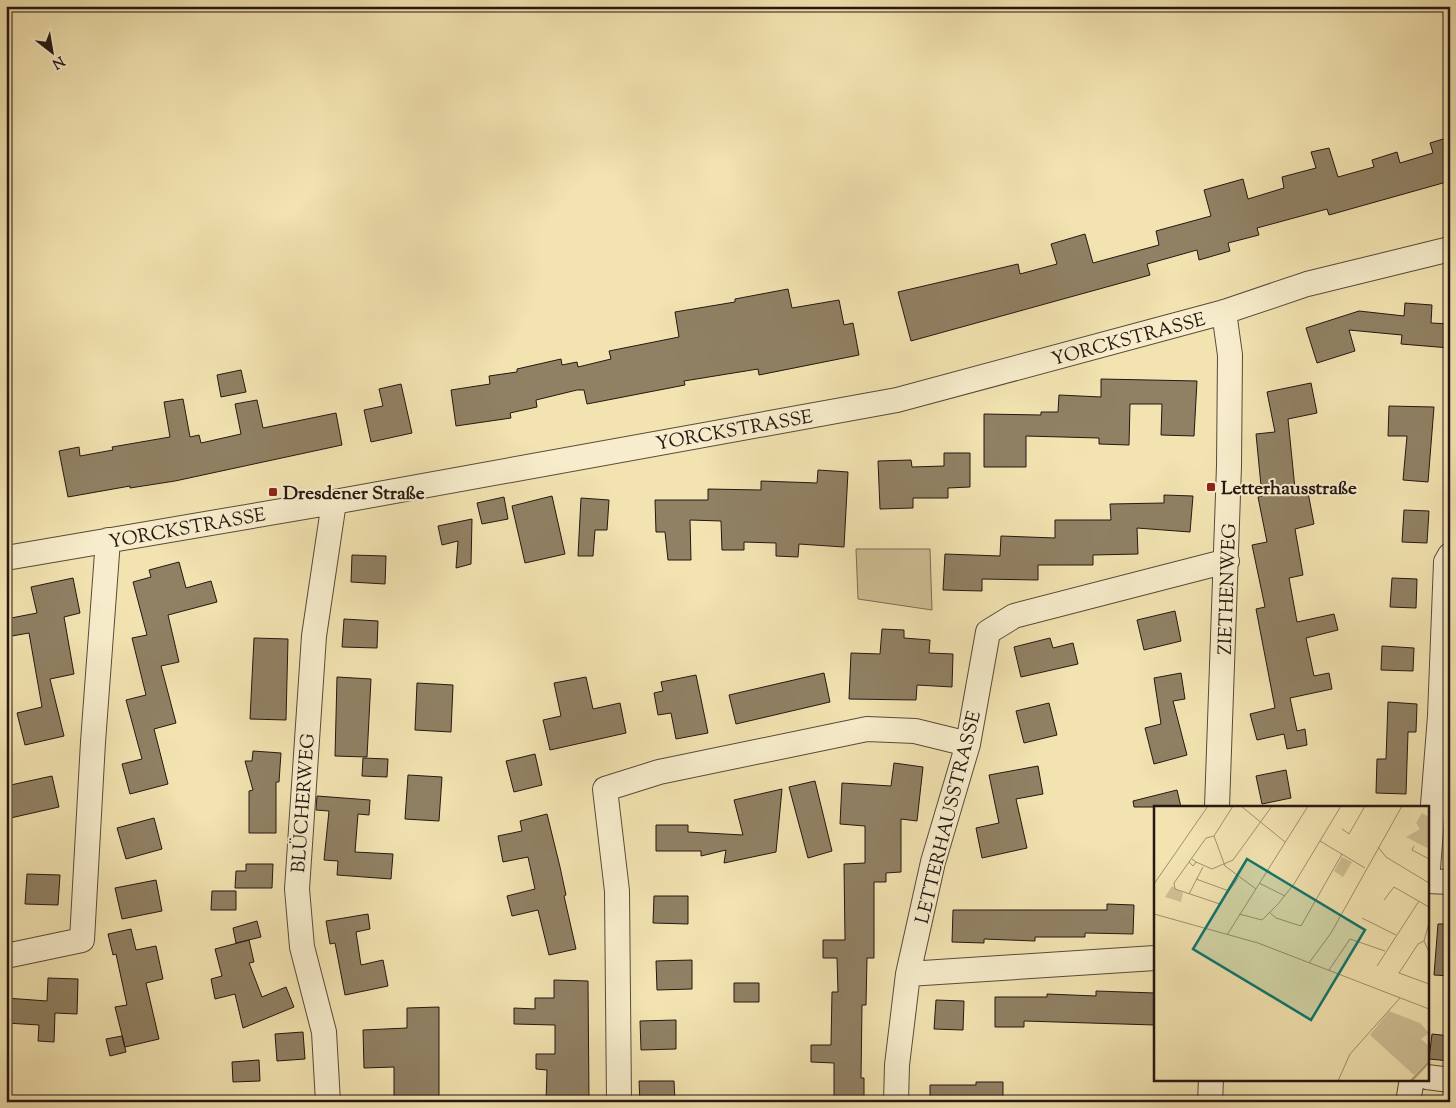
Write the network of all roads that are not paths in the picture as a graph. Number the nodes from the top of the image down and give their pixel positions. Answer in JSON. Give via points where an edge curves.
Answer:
{"nodes":[{"id":1,"x":1450,"y":249,"type":"edge"},
{"id":2,"x":1224,"y":312,"type":"junction"},
{"id":3,"x":334,"y":502,"type":"junction"},
{"id":4,"x":108,"y":540,"type":"junction"},
{"id":5,"x":1450,"y":555,"type":"edge"},
{"id":6,"x":6,"y":558,"type":"edge"},
{"id":7,"x":1227,"y":560,"type":"junction"},
{"id":8,"x":1445,"y":716,"type":"edge"},
{"id":9,"x":968,"y":744,"type":"junction"},
{"id":10,"x":1218,"y":806,"type":"edge"},
{"id":11,"x":1428,"y":872,"type":"edge"},
{"id":12,"x":1428,"y":881,"type":"edge"},
{"id":13,"x":1450,"y":882,"type":"edge"},
{"id":14,"x":6,"y":956,"type":"edge"},
{"id":15,"x":1154,"y":958,"type":"edge"},
{"id":16,"x":908,"y":974,"type":"junction"},
{"id":17,"x":1428,"y":1077,"type":"edge"},
{"id":18,"x":1211,"y":1080,"type":"edge"},
{"id":19,"x":1412,"y":1080,"type":"edge"},
{"id":20,"x":1450,"y":1080,"type":"edge"},
{"id":21,"x":328,"y":1102,"type":"edge"},
{"id":22,"x":619,"y":1102,"type":"edge"},
{"id":23,"x":896,"y":1102,"type":"edge"},
{"id":24,"x":1210,"y":1102,"type":"edge"},
{"id":25,"x":1408,"y":1102,"type":"edge"}],
"edges":[{"from":1,"to":2,"type":"street","name":"YORCKSTRASSE","via":[[1307,284]]},
{"from":2,"to":3,"type":"street","name":"YORCKSTRASSE","via":[[897,400]]},
{"from":2,"to":7,"type":"street","name":"ZIETHENWEG","via":[[1230,355]]},
{"from":3,"to":4,"type":"street","name":"YORCKSTRASSE"},
{"from":3,"to":21,"type":"street","name":"BLÜCHERWEG","via":[[314,636],[297,889],[302,947],[324,1032]]},
{"from":4,"to":6,"type":"street","name":"YORCKSTRASSE"},
{"from":4,"to":14,"type":"street","via":[[82,940]]},
{"from":5,"to":8,"type":"street","via":[[1446,562]]},
{"from":7,"to":9,"type":"street","name":"LETTERHAUSSTRASSE","via":[[1000,622],[988,632]]},
{"from":7,"to":10,"type":"street","name":"ZIETHENWEG"},
{"from":8,"to":11,"type":"street"},
{"from":9,"to":16,"type":"street","name":"LETTERHAUSSTRASSE","via":[[933,862]]},
{"from":9,"to":22,"type":"street","via":[[915,731],[868,729],[659,772],[605,789],[617,890]]},
{"from":12,"to":13,"type":"street"},
{"from":15,"to":16,"type":"street"},
{"from":16,"to":23,"type":"street","name":"LETTERHAUSSTRASSE"},
{"from":17,"to":20,"type":"street"},
{"from":18,"to":24,"type":"street"},
{"from":19,"to":25,"type":"street"}]}
